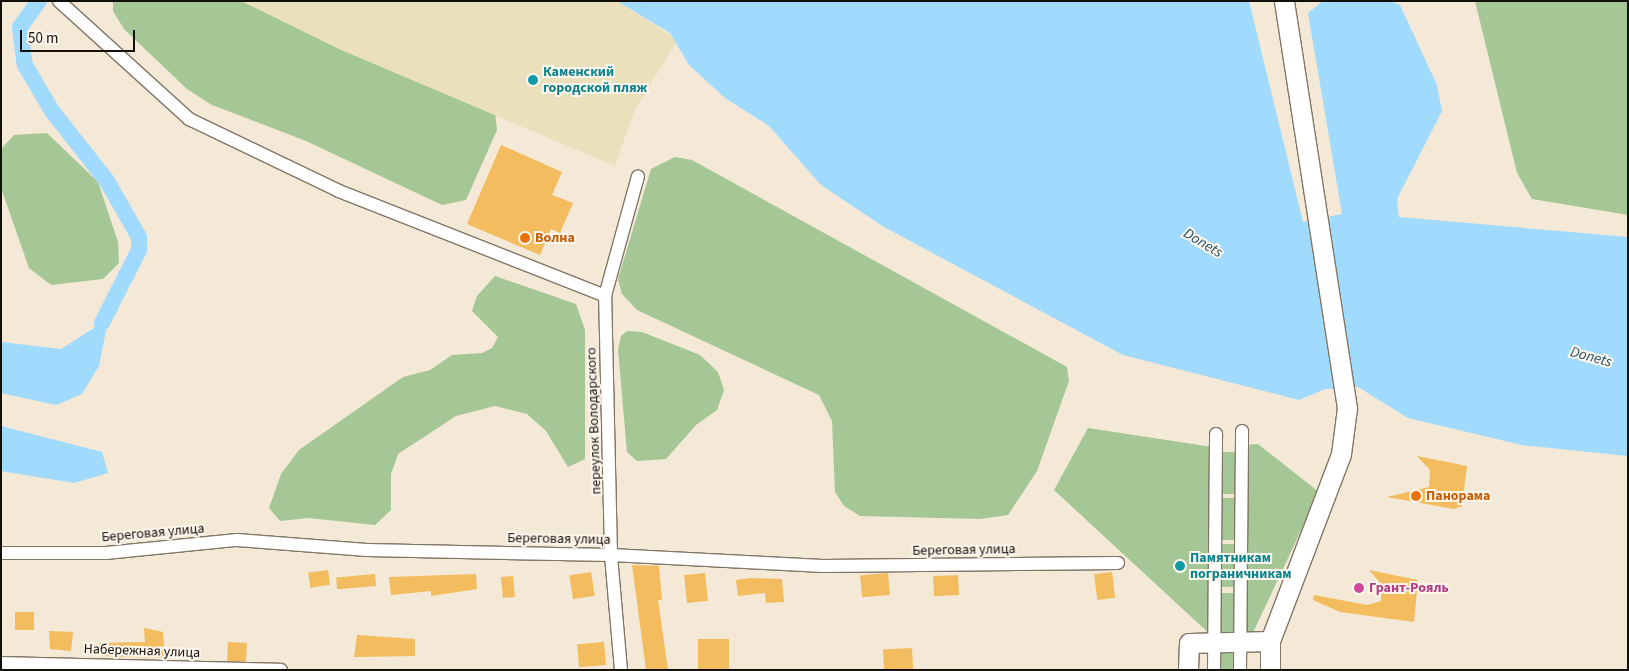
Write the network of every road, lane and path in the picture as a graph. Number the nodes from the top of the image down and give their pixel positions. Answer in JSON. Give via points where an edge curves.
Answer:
{"nodes":[{"id":1,"x":1284,"y":1,"type":"edge"},
{"id":2,"x":63,"y":5,"type":"edge"},
{"id":3,"x":638,"y":176,"type":"dead end"},
{"id":4,"x":605,"y":296,"type":"junction"},
{"id":5,"x":1242,"y":431,"type":"dead end"},
{"id":6,"x":1216,"y":434,"type":"dead end"},
{"id":7,"x":1,"y":553,"type":"edge"},
{"id":8,"x":611,"y":555,"type":"junction"},
{"id":9,"x":1118,"y":562,"type":"dead end"},
{"id":10,"x":1215,"y":640,"type":"junction"},
{"id":11,"x":1240,"y":640,"type":"junction"},
{"id":12,"x":1270,"y":641,"type":"junction"},
{"id":13,"x":1,"y":663,"type":"edge"},
{"id":14,"x":211,"y":669,"type":"edge"},
{"id":15,"x":281,"y":670,"type":"edge"},
{"id":16,"x":621,"y":670,"type":"edge"},
{"id":17,"x":1188,"y":670,"type":"edge"},
{"id":18,"x":1214,"y":670,"type":"edge"},
{"id":19,"x":1240,"y":670,"type":"edge"},
{"id":20,"x":1270,"y":670,"type":"edge"}],
"edges":[{"from":1,"to":12,"type":"street","via":[[1347,408],[1342,454]]},
{"from":2,"to":4,"type":"street","via":[[189,119],[339,191]]},
{"from":3,"to":4,"type":"street","name":"переулок Володарского"},
{"from":4,"to":8,"type":"street","name":"переулок Володарского"},
{"from":5,"to":11,"type":"street"},
{"from":6,"to":10,"type":"street"},
{"from":7,"to":8,"type":"street","name":"Береговая улица","via":[[106,553],[237,540],[367,550]]},
{"from":8,"to":9,"type":"street","name":"Береговая улица","via":[[823,566]]},
{"from":8,"to":16,"type":"street","name":"переулок Володарского"},
{"from":10,"to":11,"type":"street"},
{"from":10,"to":17,"type":"street","via":[[1189,643]]},
{"from":10,"to":18,"type":"street"},
{"from":11,"to":12,"type":"street"},
{"from":11,"to":19,"type":"street"},
{"from":12,"to":20,"type":"street"},
{"from":13,"to":14,"type":"street","name":"Набережная улица"},
{"from":14,"to":15,"type":"street","name":"Набережная улица"}]}
